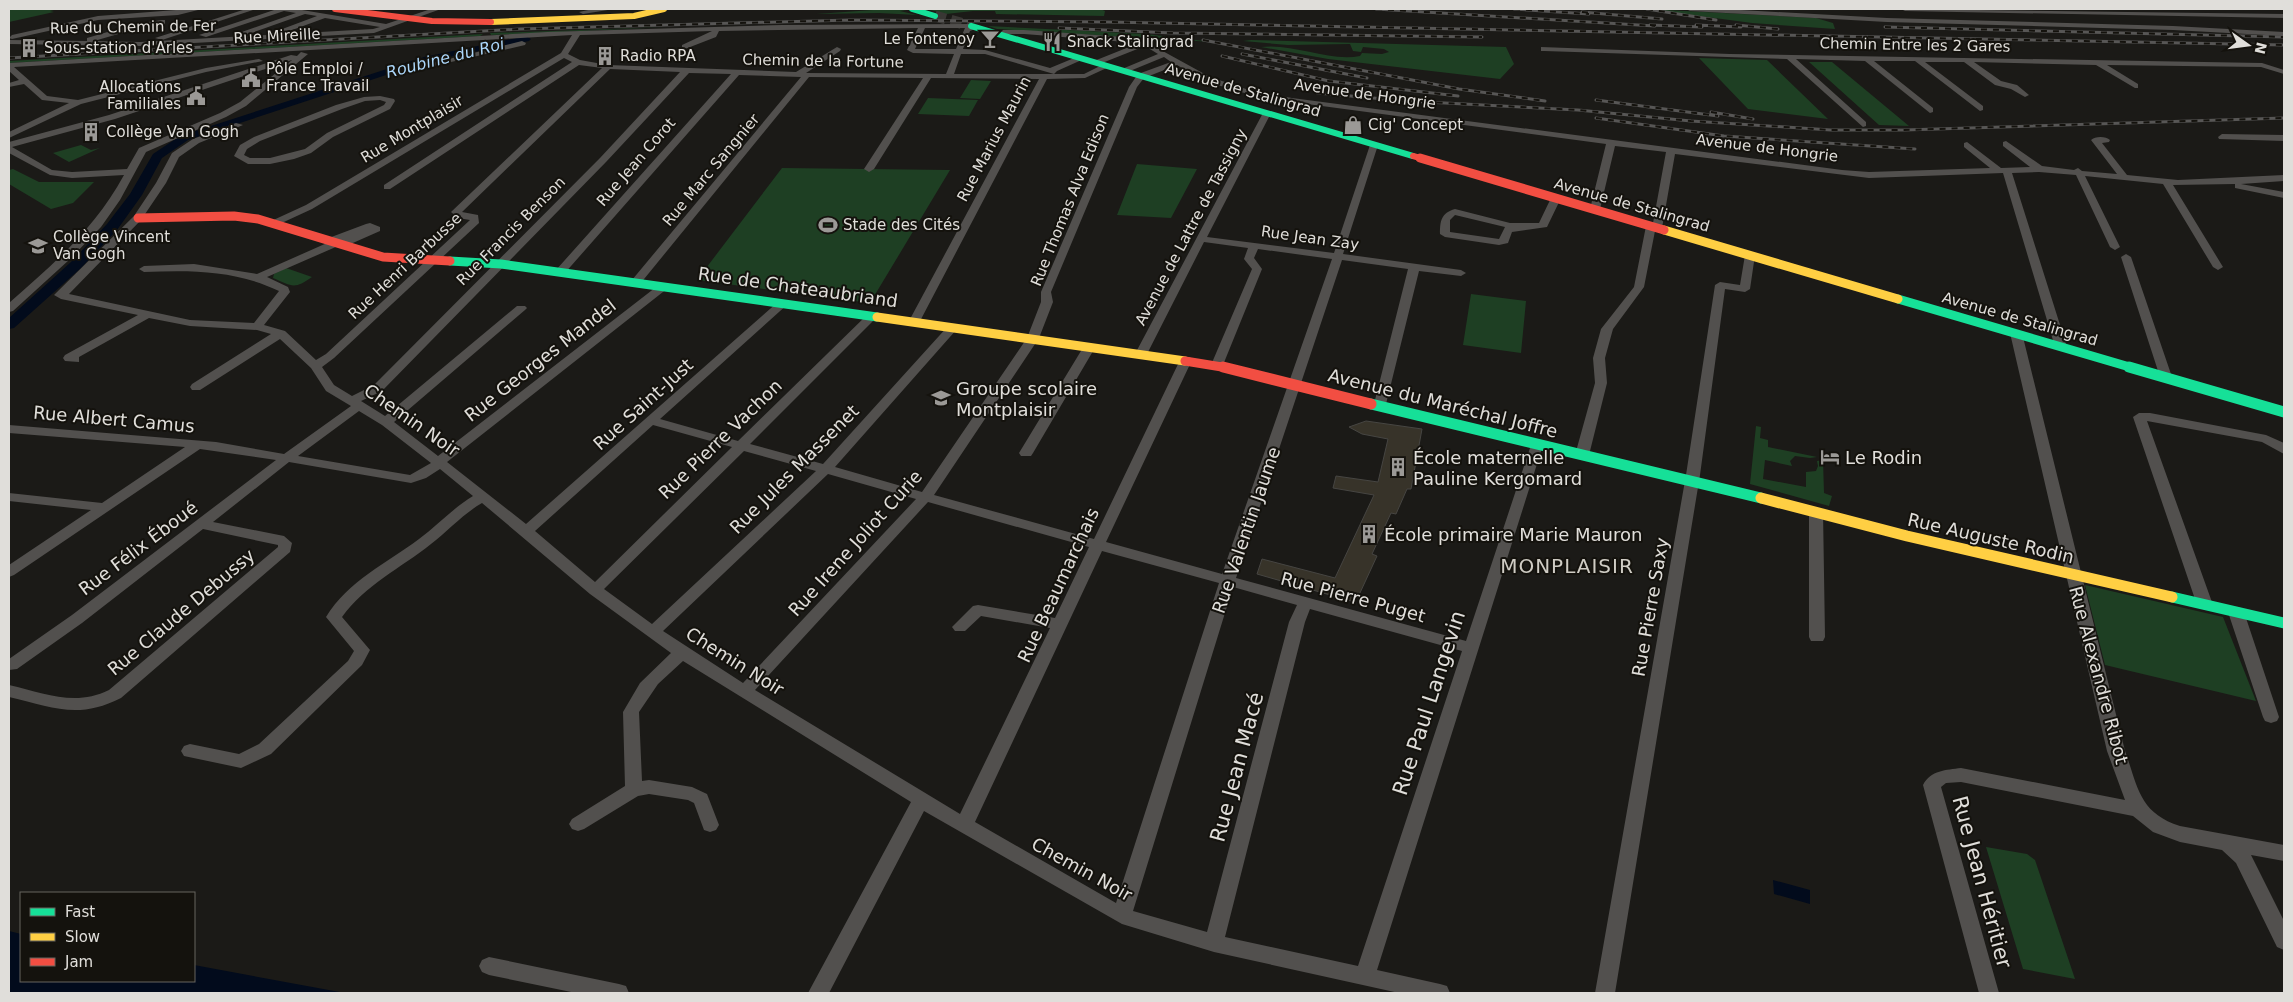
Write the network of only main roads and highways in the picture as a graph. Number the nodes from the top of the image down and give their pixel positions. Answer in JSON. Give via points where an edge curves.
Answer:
{"nodes":[{"id":1,"x":664,"y":9,"type":"edge"},
{"id":2,"x":912,"y":9,"type":"edge"},
{"id":3,"x":330,"y":12,"type":"edge"},
{"id":4,"x":352,"y":13,"type":"edge"},
{"id":5,"x":582,"y":13,"type":"edge"},
{"id":6,"x":935,"y":16,"type":"tunnel mouth"},
{"id":7,"x":973,"y":27,"type":"tunnel mouth"},
{"id":8,"x":138,"y":218,"type":"road end"},
{"id":9,"x":1142,"y":354,"type":"joint"},
{"id":10,"x":2284,"y":412,"type":"edge"},
{"id":11,"x":1692,"y":480,"type":"joint"},
{"id":12,"x":2284,"y":623,"type":"edge"}],
"edges":[{"from":1,"to":5,"type":"main road","via":[[634,16]]},
{"from":2,"to":6,"type":"main road"},
{"from":3,"to":4,"type":"main road"},
{"from":4,"to":5,"type":"main road","via":[[463,23]]},
{"from":7,"to":10,"type":"main road","name":"Avenue de Stalingrad"},
{"from":8,"to":9,"type":"main road","name":"Rue de Chateaubriand","via":[[234,216],[258,219],[383,257],[501,264]]},
{"from":9,"to":11,"type":"main road","name":"Avenue du Maréchal Joffre","via":[[1217,365]]},
{"from":11,"to":12,"type":"main road","name":"Rue Auguste Rodin","via":[[1907,536]]}]}
